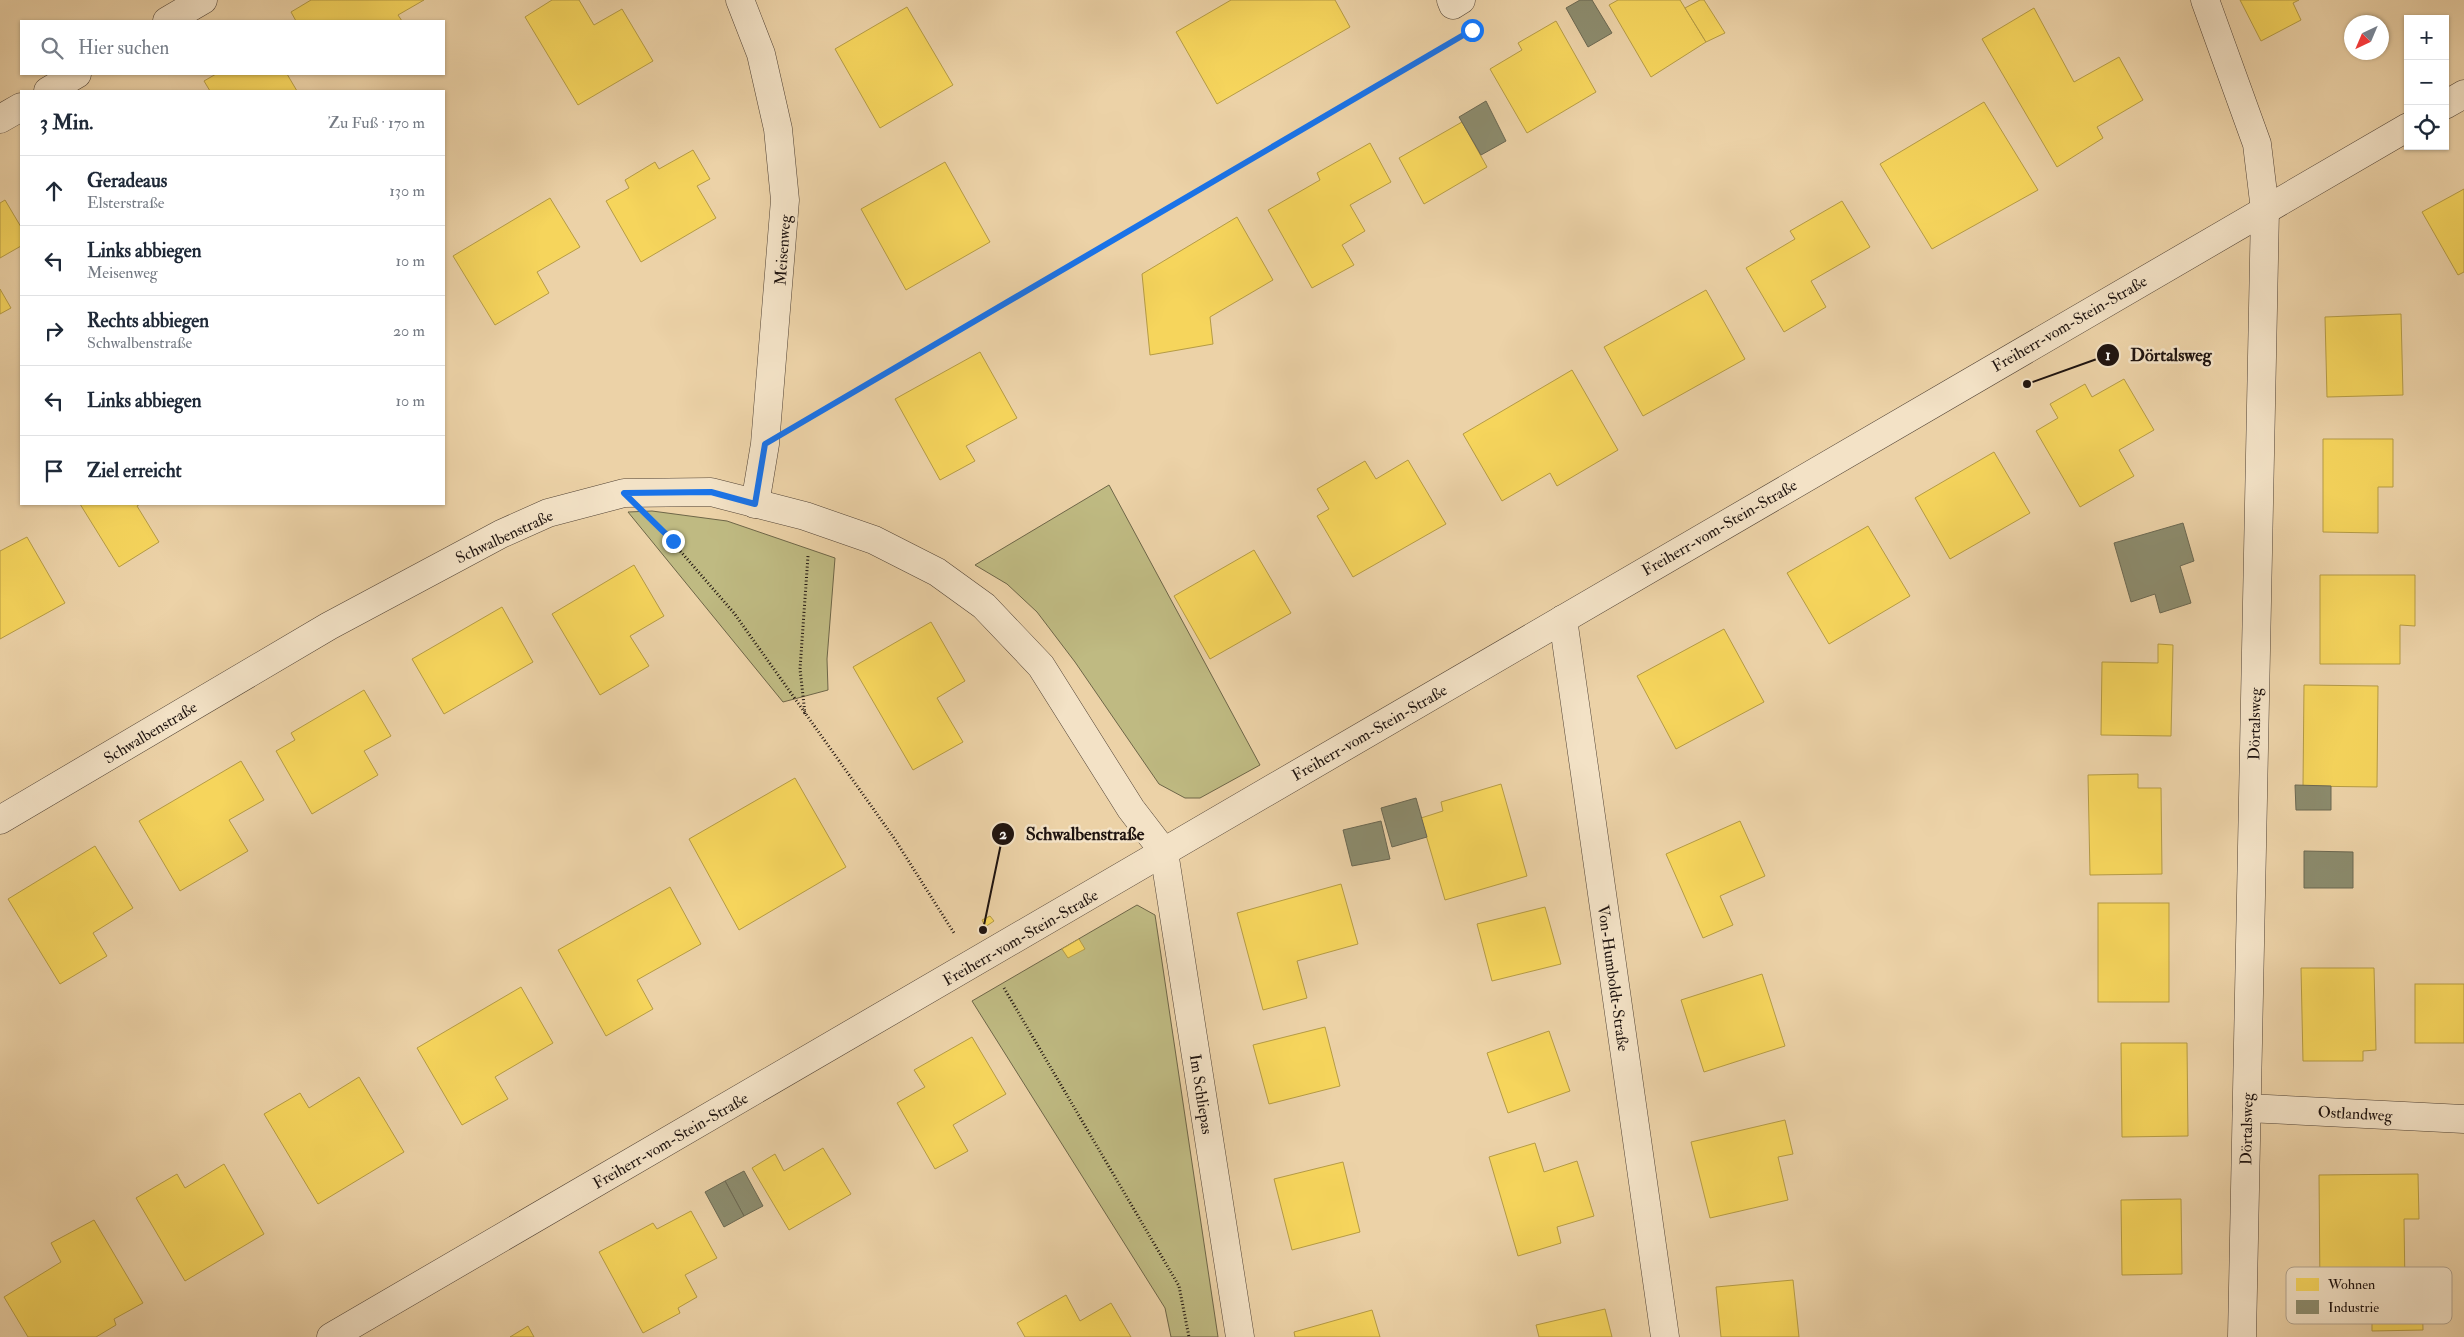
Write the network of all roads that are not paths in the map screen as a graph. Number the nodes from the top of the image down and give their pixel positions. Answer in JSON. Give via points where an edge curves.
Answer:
{"nodes":[{"id":1,"x":203,"y":0,"type":"edge"},
{"id":2,"x":740,"y":0,"type":"edge"},
{"id":3,"x":2205,"y":0,"type":"edge"},
{"id":4,"x":169,"y":20,"type":"edge"},
{"id":5,"x":75,"y":75,"type":"edge"},
{"id":6,"x":50,"y":90,"type":"edge"},
{"id":7,"x":2464,"y":94,"type":"edge"},
{"id":8,"x":2449,"y":103,"type":"edge"},
{"id":9,"x":20,"y":108,"type":"edge"},
{"id":10,"x":0,"y":119,"type":"edge"},
{"id":11,"x":2404,"y":129,"type":"edge"},
{"id":12,"x":2265,"y":210,"type":"junction"},
{"id":13,"x":755,"y":504,"type":"junction"},
{"id":14,"x":1563,"y":619,"type":"junction"},
{"id":15,"x":0,"y":820,"type":"edge"},
{"id":16,"x":1164,"y":852,"type":"junction"},
{"id":17,"x":2247,"y":1108,"type":"junction"},
{"id":18,"x":2464,"y":1119,"type":"edge"},
{"id":19,"x":361,"y":1329,"type":"edge"},
{"id":20,"x":331,"y":1337,"type":"edge"},
{"id":21,"x":1240,"y":1337,"type":"edge"},
{"id":22,"x":1665,"y":1337,"type":"edge"},
{"id":23,"x":2242,"y":1337,"type":"edge"}],
"edges":[{"from":1,"to":4,"type":"street"},
{"from":2,"to":13,"type":"street","name":"Meisenweg","via":[[761,54],[778,129],[785,200],[765,444]]},
{"from":3,"to":12,"type":"street","name":"Dörtalsweg","via":[[2257,144]]},
{"from":5,"to":6,"type":"street"},
{"from":7,"to":8,"type":"street"},
{"from":9,"to":10,"type":"street"},
{"from":11,"to":12,"type":"street","name":"Freiherr-vom-Stein-Straße"},
{"from":12,"to":14,"type":"street","name":"Freiherr-vom-Stein-Straße"},
{"from":12,"to":17,"type":"street","name":"Dörtalsweg"},
{"from":13,"to":15,"type":"street","name":"Schwalbenstraße","via":[[711,492],[624,493],[548,513],[501,534],[329,626]]},
{"from":13,"to":16,"type":"street","name":"Schwalbenstraße","via":[[805,516],[874,540],[937,572],[984,606],[1041,666],[1131,809]]},
{"from":14,"to":16,"type":"street","name":"Freiherr-vom-Stein-Straße"},
{"from":14,"to":22,"type":"street","name":"Von-Humboldt-Straße"},
{"from":16,"to":19,"type":"street","name":"Freiherr-vom-Stein-Straße"},
{"from":16,"to":21,"type":"street","name":"Im Schliepas"},
{"from":17,"to":18,"type":"street","name":"Ostlandweg"},
{"from":17,"to":23,"type":"street","name":"Dörtalsweg"},
{"from":19,"to":20,"type":"street","name":"Freiherr-vom-Stein-Straße"}]}
